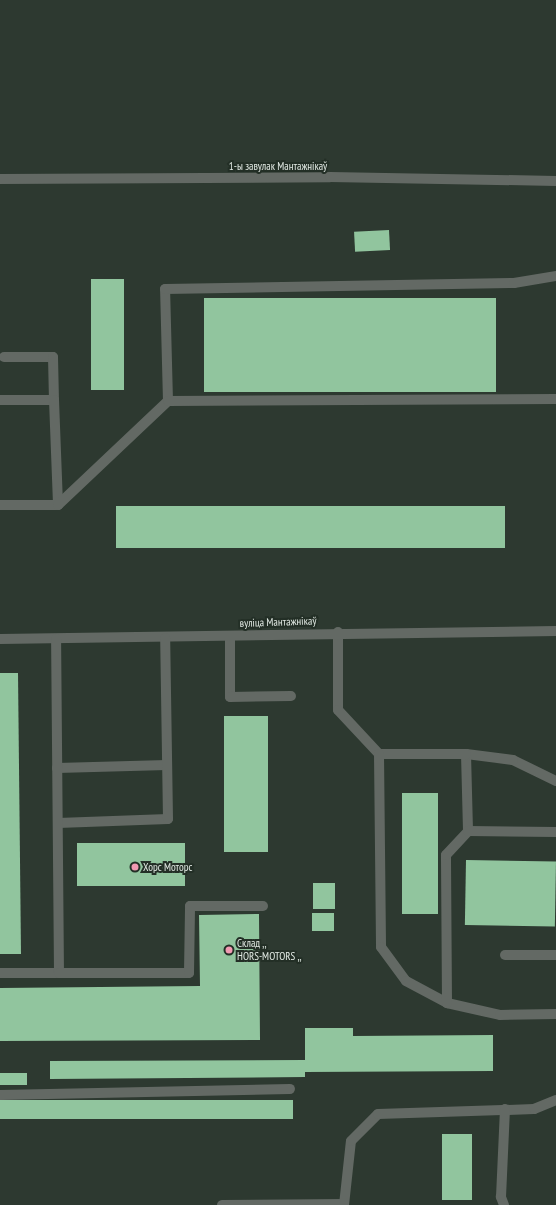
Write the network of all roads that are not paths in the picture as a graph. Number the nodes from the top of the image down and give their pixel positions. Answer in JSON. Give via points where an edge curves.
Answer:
{"nodes":[{"id":1,"x":0,"y":179,"type":"edge"},
{"id":2,"x":556,"y":181,"type":"edge"},
{"id":3,"x":556,"y":276,"type":"edge"},
{"id":4,"x":4,"y":357,"type":"dead end"},
{"id":5,"x":556,"y":399,"type":"edge"},
{"id":6,"x":0,"y":400,"type":"edge"},
{"id":7,"x":54,"y":400,"type":"junction"},
{"id":8,"x":168,"y":401,"type":"junction"},
{"id":9,"x":0,"y":505,"type":"edge"},
{"id":10,"x":58,"y":505,"type":"junction"},
{"id":11,"x":338,"y":632,"type":"junction"},
{"id":12,"x":556,"y":632,"type":"edge"},
{"id":13,"x":230,"y":636,"type":"junction"},
{"id":14,"x":165,"y":638,"type":"junction"},
{"id":15,"x":0,"y":639,"type":"edge"},
{"id":16,"x":56,"y":639,"type":"junction"},
{"id":17,"x":291,"y":696,"type":"dead end"},
{"id":18,"x":379,"y":754,"type":"junction"},
{"id":19,"x":466,"y":754,"type":"junction"},
{"id":20,"x":167,"y":765,"type":"junction"},
{"id":21,"x":57,"y":768,"type":"junction"},
{"id":22,"x":556,"y":781,"type":"edge"},
{"id":23,"x":58,"y":823,"type":"junction"},
{"id":24,"x":468,"y":831,"type":"junction"},
{"id":25,"x":556,"y":832,"type":"edge"},
{"id":26,"x":263,"y":906,"type":"dead end"},
{"id":27,"x":505,"y":955,"type":"dead end"},
{"id":28,"x":556,"y":955,"type":"edge"},
{"id":29,"x":0,"y":973,"type":"edge"},
{"id":30,"x":59,"y":973,"type":"junction"},
{"id":31,"x":447,"y":1003,"type":"junction"},
{"id":32,"x":556,"y":1014,"type":"edge"},
{"id":33,"x":290,"y":1089,"type":"dead end"},
{"id":34,"x":0,"y":1095,"type":"edge"},
{"id":35,"x":556,"y":1100,"type":"edge"},
{"id":36,"x":504,"y":1109,"type":"junction"},
{"id":37,"x":344,"y":1204,"type":"edge"},
{"id":38,"x":222,"y":1205,"type":"edge"},
{"id":39,"x":504,"y":1205,"type":"edge"}],
"edges":[{"from":1,"to":2,"type":"street","name":"1-ы завулак Мантажнікаў","via":[[330,177]]},
{"from":3,"to":8,"type":"street","via":[[514,283],[165,289]]},
{"from":4,"to":7,"type":"street","via":[[53,357]]},
{"from":5,"to":8,"type":"street"},
{"from":6,"to":7,"type":"street"},
{"from":7,"to":10,"type":"street"},
{"from":8,"to":10,"type":"street"},
{"from":9,"to":10,"type":"street"},
{"from":11,"to":12,"type":"street","name":"вуліца Мантажнікаў"},
{"from":11,"to":13,"type":"street","name":"вуліца Мантажнікаў"},
{"from":11,"to":18,"type":"street","via":[[338,710]]},
{"from":13,"to":14,"type":"street","name":"вуліца Мантажнікаў"},
{"from":13,"to":17,"type":"street","via":[[230,697]]},
{"from":14,"to":16,"type":"street","name":"вуліца Мантажнікаў"},
{"from":14,"to":20,"type":"street"},
{"from":15,"to":16,"type":"street","name":"вуліца Мантажнікаў"},
{"from":16,"to":21,"type":"street"},
{"from":18,"to":19,"type":"street"},
{"from":18,"to":31,"type":"street","via":[[381,947],[406,981]]},
{"from":19,"to":22,"type":"street","via":[[513,760]]},
{"from":19,"to":24,"type":"street"},
{"from":20,"to":21,"type":"street"},
{"from":20,"to":23,"type":"street","via":[[168,819]]},
{"from":21,"to":23,"type":"street"},
{"from":23,"to":30,"type":"street"},
{"from":24,"to":25,"type":"street"},
{"from":24,"to":31,"type":"street","via":[[446,855]]},
{"from":26,"to":30,"type":"street","via":[[190,906],[189,973]]},
{"from":27,"to":28,"type":"street"},
{"from":29,"to":30,"type":"street"},
{"from":31,"to":32,"type":"street","via":[[500,1015]]},
{"from":33,"to":34,"type":"street"},
{"from":35,"to":36,"type":"street","via":[[534,1109]]},
{"from":36,"to":37,"type":"street","via":[[378,1114],[351,1141]]},
{"from":36,"to":39,"type":"street","via":[[501,1197]]},
{"from":37,"to":38,"type":"street"}]}
